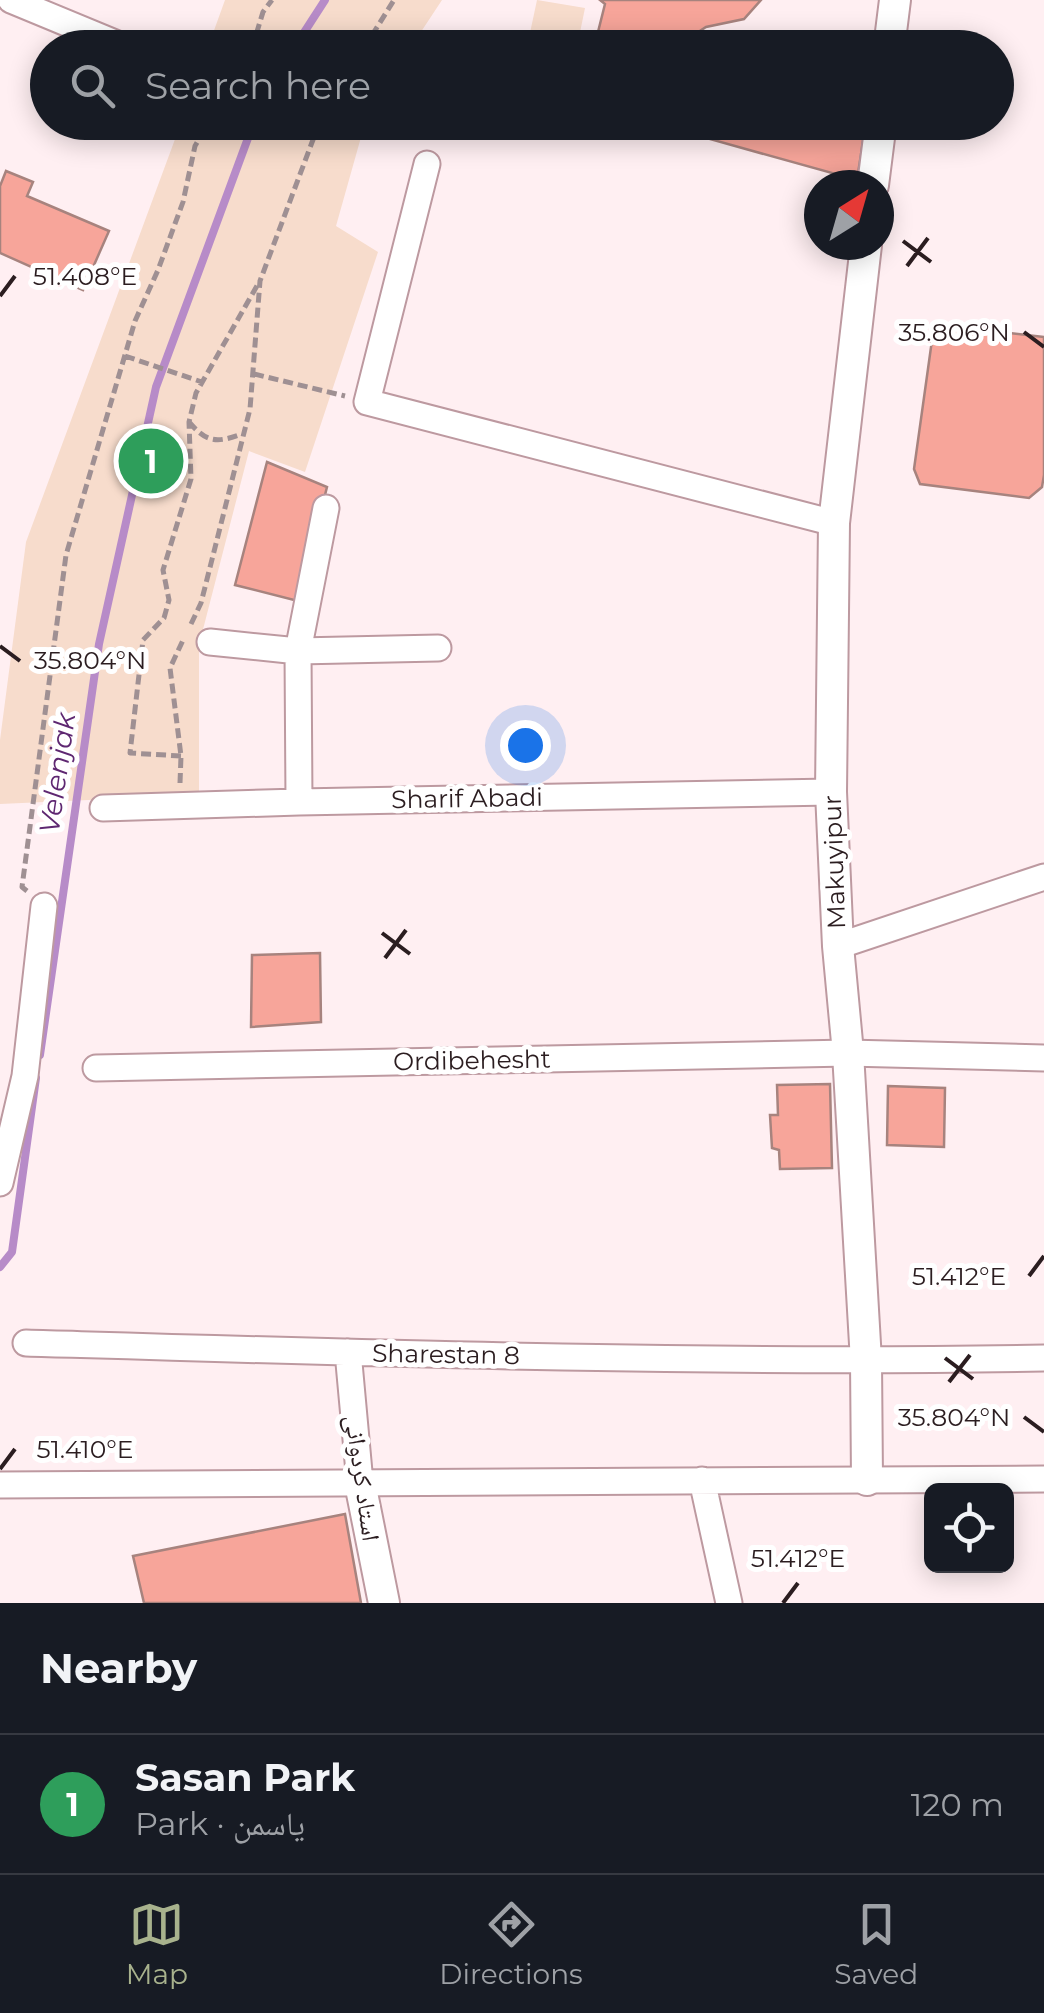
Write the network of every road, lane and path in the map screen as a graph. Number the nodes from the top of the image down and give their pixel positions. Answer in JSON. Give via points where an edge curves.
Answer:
{"nodes":[{"id":1,"x":11,"y":0,"type":"edge"},
{"id":2,"x":272,"y":0,"type":"edge"},
{"id":3,"x":394,"y":0,"type":"edge"},
{"id":4,"x":895,"y":0,"type":"edge"},
{"id":5,"x":84,"y":30,"type":"edge"},
{"id":6,"x":258,"y":30,"type":"edge"},
{"id":7,"x":375,"y":30,"type":"edge"},
{"id":8,"x":892,"y":30,"type":"edge"},
{"id":9,"x":198,"y":140,"type":"edge"},
{"id":10,"x":313,"y":140,"type":"edge"},
{"id":11,"x":879,"y":140,"type":"edge"},
{"id":12,"x":427,"y":164,"type":"dead end"},
{"id":13,"x":876,"y":170,"type":"edge"},
{"id":14,"x":864,"y":260,"type":"edge"},
{"id":15,"x":260,"y":281,"type":"junction"},
{"id":16,"x":125,"y":356,"type":"junction"},
{"id":17,"x":253,"y":374,"type":"junction"},
{"id":18,"x":202,"y":382,"type":"junction"},
{"id":19,"x":367,"y":402,"type":"junction"},
{"id":20,"x":189,"y":422,"type":"junction"},
{"id":21,"x":242,"y":434,"type":"junction"},
{"id":22,"x":326,"y":508,"type":"dead end"},
{"id":23,"x":834,"y":523,"type":"junction"},
{"id":24,"x":210,"y":642,"type":"dead end"},
{"id":25,"x":438,"y":648,"type":"dead end"},
{"id":26,"x":298,"y":651,"type":"junction"},
{"id":27,"x":831,"y":792,"type":"junction"},
{"id":28,"x":299,"y":802,"type":"junction"},
{"id":29,"x":103,"y":808,"type":"dead end"},
{"id":30,"x":1044,"y":877,"type":"edge"},
{"id":31,"x":44,"y":906,"type":"joint"},
{"id":32,"x":838,"y":946,"type":"junction"},
{"id":33,"x":848,"y":1053,"type":"junction"},
{"id":34,"x":1044,"y":1058,"type":"edge"},
{"id":35,"x":96,"y":1068,"type":"dead end"},
{"id":36,"x":0,"y":1183,"type":"edge"},
{"id":37,"x":26,"y":1344,"type":"dead end"},
{"id":38,"x":348,"y":1352,"type":"junction"},
{"id":39,"x":1044,"y":1358,"type":"edge"},
{"id":40,"x":866,"y":1361,"type":"junction"},
{"id":41,"x":1044,"y":1478,"type":"edge"},
{"id":42,"x":702,"y":1480,"type":"junction"},
{"id":43,"x":867,"y":1480,"type":"junction"},
{"id":44,"x":360,"y":1483,"type":"junction"},
{"id":45,"x":0,"y":1485,"type":"edge"},
{"id":46,"x":384,"y":1603,"type":"edge"},
{"id":47,"x":730,"y":1603,"type":"edge"}],
"edges":[{"from":1,"to":5,"type":"street"},
{"from":2,"to":6,"type":"path"},
{"from":3,"to":7,"type":"path"},
{"from":4,"to":8,"type":"street"},
{"from":9,"to":16,"type":"path"},
{"from":10,"to":15,"type":"path"},
{"from":11,"to":13,"type":"street"},
{"from":12,"to":19,"type":"street"},
{"from":14,"to":23,"type":"street","name":"Makuyipur"},
{"from":15,"to":17,"type":"path"},
{"from":15,"to":18,"type":"path"},
{"from":16,"to":18,"type":"path"},
{"from":16,"to":31,"type":"path","via":[[66,555],[22,887]]},
{"from":17,"to":19,"type":"path"},
{"from":17,"to":21,"type":"path"},
{"from":18,"to":20,"type":"path"},
{"from":19,"to":23,"type":"street"},
{"from":20,"to":21,"type":"path","via":[[201,436],[221,441]]},
{"from":20,"to":21,"type":"path","via":[[190,479],[162,570],[169,600],[164,618],[143,640],[130,753],[180,756],[170,668],[201,602]]},
{"from":22,"to":26,"type":"street"},
{"from":23,"to":27,"type":"street","name":"Makuyipur"},
{"from":24,"to":26,"type":"street"},
{"from":25,"to":26,"type":"street"},
{"from":26,"to":28,"type":"street"},
{"from":27,"to":28,"type":"street","name":"Sharif Abadi"},
{"from":27,"to":32,"type":"street","name":"Makuyipur"},
{"from":28,"to":29,"type":"street","name":"Sharif Abadi"},
{"from":30,"to":32,"type":"street"},
{"from":31,"to":36,"type":"street","via":[[26,1076]]},
{"from":32,"to":33,"type":"street","name":"Makuyipur"},
{"from":33,"to":34,"type":"street","name":"Ordibehesht"},
{"from":33,"to":35,"type":"street","name":"Ordibehesht"},
{"from":33,"to":40,"type":"street","name":"Makuyipur"},
{"from":37,"to":38,"type":"street","name":"Sharestan 8"},
{"from":38,"to":40,"type":"street","name":"Sharestan 8"},
{"from":38,"to":44,"type":"street","name":"استاد کردوانی"},
{"from":39,"to":40,"type":"street","name":"Sharestan 8"},
{"from":40,"to":43,"type":"street","name":"Makuyipur"},
{"from":41,"to":43,"type":"street"},
{"from":42,"to":43,"type":"street"},
{"from":42,"to":44,"type":"street"},
{"from":42,"to":47,"type":"street"},
{"from":44,"to":45,"type":"street"},
{"from":44,"to":46,"type":"street","name":"استاد کردوانی"}]}
